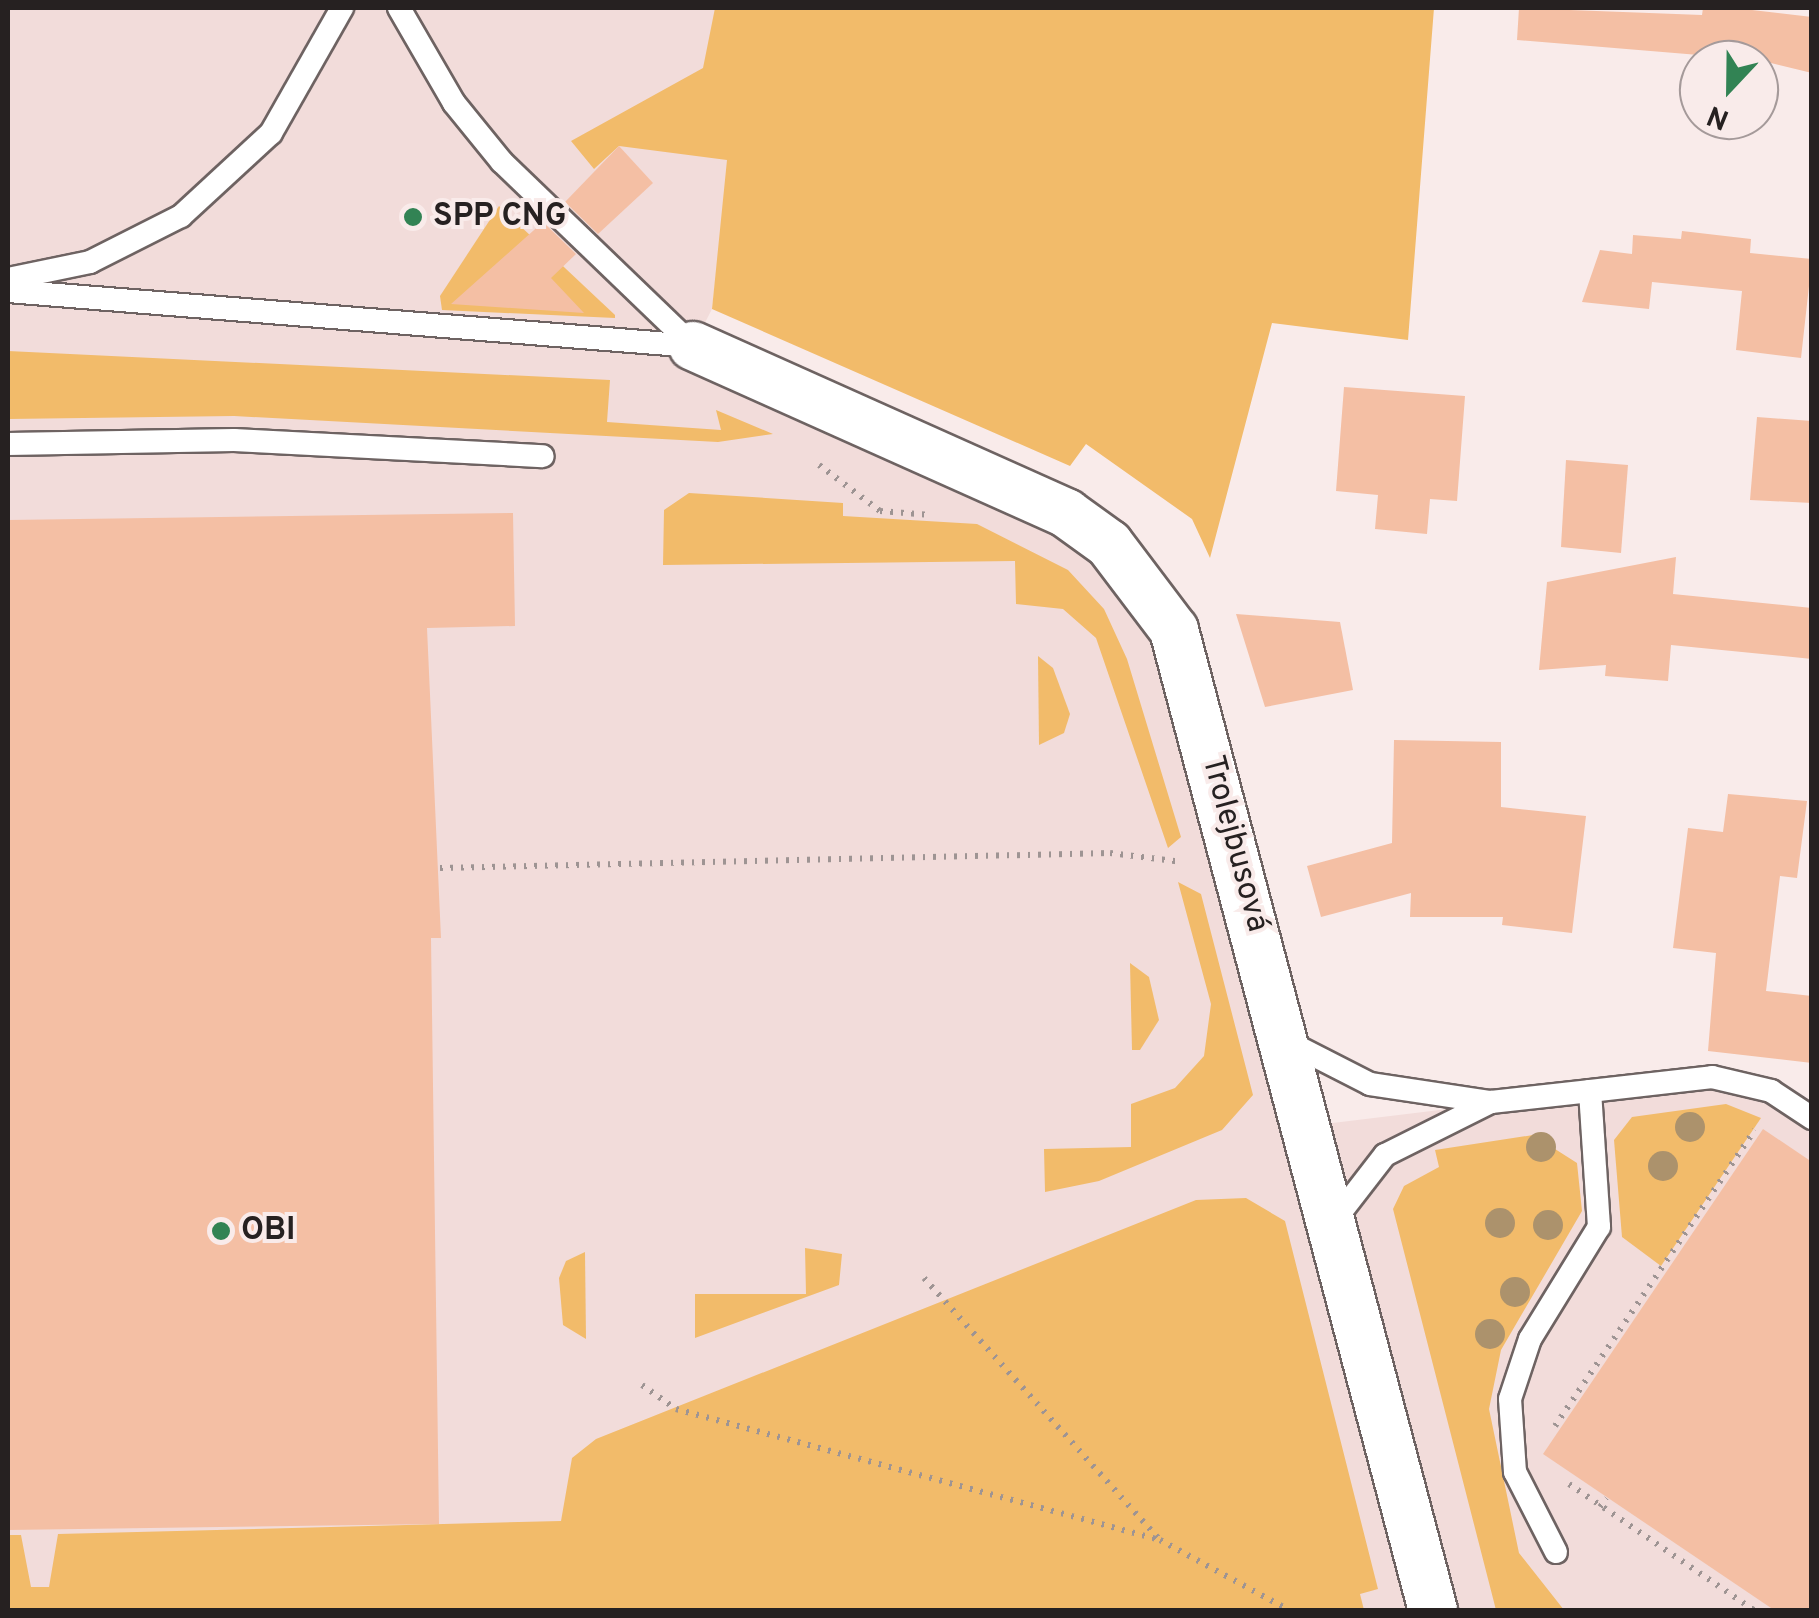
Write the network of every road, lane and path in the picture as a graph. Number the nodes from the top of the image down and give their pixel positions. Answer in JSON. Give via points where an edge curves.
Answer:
{"nodes":[{"id":1,"x":342,"y":8,"type":"edge"},
{"id":2,"x":399,"y":8,"type":"edge"},
{"id":3,"x":8,"y":279,"type":"edge"},
{"id":4,"x":8,"y":291,"type":"edge"},
{"id":5,"x":693,"y":346,"type":"junction"},
{"id":6,"x":8,"y":444,"type":"edge"},
{"id":7,"x":543,"y":456,"type":"dead end"},
{"id":8,"x":811,"y":458,"type":"dead end"},
{"id":9,"x":937,"y":515,"type":"dead end"},
{"id":10,"x":1196,"y":858,"type":"dead end"},
{"id":11,"x":440,"y":868,"type":"dead end"},
{"id":12,"x":1286,"y":1041,"type":"junction"},
{"id":13,"x":1590,"y":1091,"type":"junction"},
{"id":14,"x":1778,"y":1096,"type":"junction"},
{"id":15,"x":1491,"y":1102,"type":"junction"},
{"id":16,"x":1812,"y":1118,"type":"edge"},
{"id":17,"x":1333,"y":1222,"type":"junction"},
{"id":18,"x":924,"y":1278,"type":"dead end"},
{"id":19,"x":642,"y":1385,"type":"dead end"},
{"id":20,"x":1545,"y":1442,"type":"dead end"},
{"id":21,"x":1560,"y":1478,"type":"dead end"},
{"id":22,"x":1607,"y":1498,"type":"dead end"},
{"id":23,"x":1600,"y":1507,"type":"junction"},
{"id":24,"x":1160,"y":1540,"type":"junction"},
{"id":25,"x":1556,"y":1552,"type":"dead end"},
{"id":26,"x":1289,"y":1610,"type":"edge"},
{"id":27,"x":1434,"y":1610,"type":"edge"},
{"id":28,"x":1754,"y":1610,"type":"edge"}],
"edges":[{"from":1,"to":3,"type":"lane","via":[[271,133],[181,216],[90,262]]},
{"from":2,"to":5,"type":"lane","via":[[466,118]]},
{"from":4,"to":5,"type":"lane"},
{"from":5,"to":12,"type":"street","name":"Trolejbusová","via":[[1002,480],[1110,544],[1174,630]]},
{"from":6,"to":7,"type":"lane","via":[[234,440]]},
{"from":8,"to":9,"type":"path","via":[[880,512]]},
{"from":10,"to":11,"type":"path"},
{"from":12,"to":15,"type":"lane","via":[[1370,1084]]},
{"from":12,"to":17,"type":"street","name":"Trolejbusová"},
{"from":13,"to":14,"type":"lane","via":[[1712,1077]]},
{"from":13,"to":15,"type":"lane"},
{"from":13,"to":25,"type":"lane","via":[[1599,1228],[1530,1339],[1510,1399],[1515,1472]]},
{"from":14,"to":16,"type":"lane"},
{"from":14,"to":20,"type":"path"},
{"from":15,"to":17,"type":"lane","via":[[1385,1155]]},
{"from":17,"to":27,"type":"street","name":"Trolejbusová"},
{"from":18,"to":24,"type":"path"},
{"from":19,"to":24,"type":"path","via":[[676,1409]]},
{"from":21,"to":23,"type":"path"},
{"from":22,"to":23,"type":"path"},
{"from":23,"to":28,"type":"path"},
{"from":24,"to":26,"type":"path"}]}
